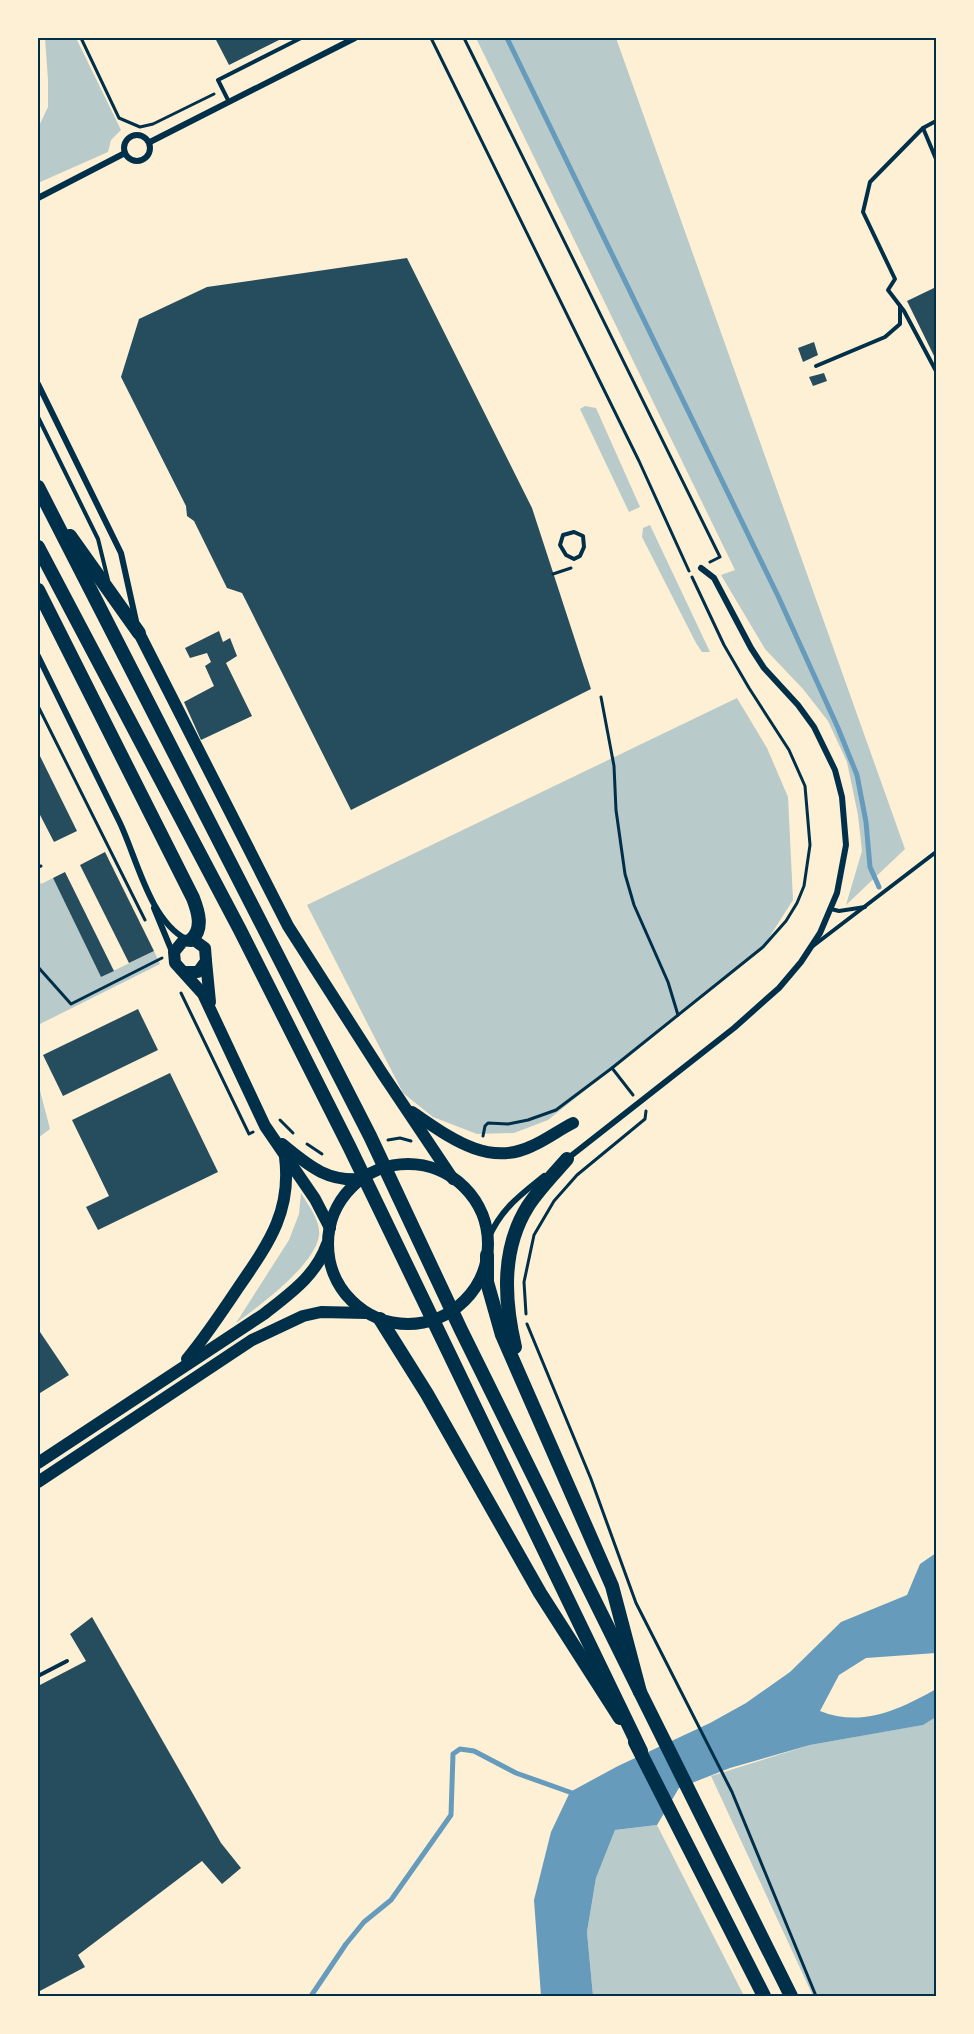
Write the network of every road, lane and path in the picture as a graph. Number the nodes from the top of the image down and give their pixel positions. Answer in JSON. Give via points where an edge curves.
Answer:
{"nodes":[{"id":1,"x":81,"y":38,"type":"edge"},
{"id":2,"x":301,"y":38,"type":"edge"},
{"id":3,"x":356,"y":38,"type":"edge"},
{"id":4,"x":431,"y":38,"type":"edge"},
{"id":5,"x":464,"y":38,"type":"edge"},
{"id":6,"x":222,"y":90,"type":"junction"},
{"id":7,"x":229,"y":102,"type":"junction"},
{"id":8,"x":936,"y":121,"type":"edge"},
{"id":9,"x":923,"y":128,"type":"junction"},
{"id":10,"x":150,"y":142,"type":"junction"},
{"id":11,"x":125,"y":153,"type":"junction"},
{"id":12,"x":936,"y":159,"type":"edge"},
{"id":13,"x":38,"y":198,"type":"edge"},
{"id":14,"x":900,"y":305,"type":"junction"},
{"id":15,"x":816,"y":366,"type":"dead end"},
{"id":16,"x":936,"y":371,"type":"edge"},
{"id":17,"x":38,"y":384,"type":"edge"},
{"id":18,"x":38,"y":417,"type":"edge"},
{"id":19,"x":38,"y":487,"type":"edge"},
{"id":20,"x":46,"y":503,"type":"junction"},
{"id":21,"x":563,"y":535,"type":"joint"},
{"id":22,"x":38,"y":547,"type":"edge"},
{"id":23,"x":571,"y":568,"type":"dead end"},
{"id":24,"x":699,"y":568,"type":"junction"},
{"id":25,"x":690,"y":573,"type":"junction"},
{"id":26,"x":553,"y":574,"type":"dead end"},
{"id":27,"x":38,"y":590,"type":"edge"},
{"id":28,"x":111,"y":592,"type":"junction"},
{"id":29,"x":139,"y":633,"type":"junction"},
{"id":30,"x":38,"y":656,"type":"edge"},
{"id":31,"x":601,"y":697,"type":"dead end"},
{"id":32,"x":38,"y":706,"type":"edge"},
{"id":33,"x":936,"y":852,"type":"edge"},
{"id":34,"x":149,"y":893,"type":"junction"},
{"id":35,"x":866,"y":907,"type":"junction"},
{"id":36,"x":830,"y":908,"type":"junction"},
{"id":37,"x":148,"y":927,"type":"dead end"},
{"id":38,"x":190,"y":940,"type":"junction"},
{"id":39,"x":810,"y":949,"type":"junction"},
{"id":40,"x":169,"y":957,"type":"junction"},
{"id":41,"x":207,"y":962,"type":"junction"},
{"id":42,"x":38,"y":967,"type":"edge"},
{"id":43,"x":184,"y":972,"type":"junction"},
{"id":44,"x":678,"y":1016,"type":"junction"},
{"id":45,"x":216,"y":1020,"type":"junction"},
{"id":46,"x":638,"y":1103,"type":"junction"},
{"id":47,"x":405,"y":1107,"type":"junction"},
{"id":48,"x":573,"y":1123,"type":"dead end"},
{"id":49,"x":272,"y":1136,"type":"junction"},
{"id":50,"x":284,"y":1155,"type":"junction"},
{"id":51,"x":567,"y":1159,"type":"junction"},
{"id":52,"x":362,"y":1179,"type":"junction"},
{"id":53,"x":453,"y":1179,"type":"junction"},
{"id":54,"x":329,"y":1234,"type":"junction"},
{"id":55,"x":488,"y":1239,"type":"junction"},
{"id":56,"x":487,"y":1254,"type":"junction"},
{"id":57,"x":374,"y":1316,"type":"junction"},
{"id":58,"x":179,"y":1368,"type":"junction"},
{"id":59,"x":544,"y":1431,"type":"junction"},
{"id":60,"x":38,"y":1463,"type":"edge"},
{"id":61,"x":38,"y":1482,"type":"edge"},
{"id":62,"x":67,"y":1661,"type":"dead end"},
{"id":63,"x":38,"y":1676,"type":"edge"},
{"id":64,"x":640,"y":1692,"type":"junction"},
{"id":65,"x":641,"y":1751,"type":"junction"},
{"id":66,"x":764,"y":1996,"type":"edge"},
{"id":67,"x":791,"y":1996,"type":"edge"},
{"id":68,"x":816,"y":1996,"type":"edge"}],
"edges":[{"from":1,"to":6,"type":"path","via":[[119,118],[140,127]]},
{"from":2,"to":6,"type":"lane","via":[[218,80]]},
{"from":3,"to":7,"type":"street"},
{"from":4,"to":25,"type":"path"},
{"from":5,"to":24,"type":"path","via":[[720,557]]},
{"from":6,"to":7,"type":"lane"},
{"from":7,"to":10,"type":"street"},
{"from":8,"to":9,"type":"lane"},
{"from":9,"to":12,"type":"lane"},
{"from":9,"to":14,"type":"lane","via":[[870,182],[863,212],[895,279],[888,290]]},
{"from":10,"to":11,"type":"street","via":[[141,135],[130,137],[124,145]]},
{"from":10,"to":11,"type":"street","via":[[150,153],[141,161],[132,160]]},
{"from":11,"to":13,"type":"street"},
{"from":14,"to":15,"type":"lane","via":[[900,324],[890,334]]},
{"from":14,"to":16,"type":"lane"},
{"from":17,"to":29,"type":"street","via":[[121,553]]},
{"from":18,"to":28,"type":"lane","via":[[98,539]]},
{"from":19,"to":20,"type":"main road"},
{"from":20,"to":28,"type":"main road"},
{"from":20,"to":64,"type":"main road","via":[[370,1136]]},
{"from":21,"to":21,"type":"lane","via":[[560,545],[566,555],[580,556],[583,536],[574,532]]},
{"from":22,"to":65,"type":"main road","via":[[349,1146]]},
{"from":23,"to":26,"type":"path"},
{"from":24,"to":25,"type":"path"},
{"from":24,"to":36,"type":"street","via":[[714,578],[764,668],[814,727],[835,770],[842,797],[846,845],[837,893]]},
{"from":25,"to":44,"type":"path","via":[[724,645],[789,750],[805,786],[810,846],[804,885],[786,921],[763,947]]},
{"from":27,"to":38,"type":"main road","via":[[193,898],[198,926],[196,936]]},
{"from":28,"to":29,"type":"main road"},
{"from":29,"to":47,"type":"main road","via":[[288,926]]},
{"from":30,"to":34,"type":"street","via":[[121,824]]},
{"from":31,"to":44,"type":"path","via":[[614,766],[624,874]]},
{"from":32,"to":37,"type":"path"},
{"from":33,"to":35,"type":"lane"},
{"from":34,"to":38,"type":"street","via":[[173,929]]},
{"from":34,"to":40,"type":"street"},
{"from":35,"to":36,"type":"lane","via":[[839,911]]},
{"from":35,"to":39,"type":"lane"},
{"from":36,"to":39,"type":"street"},
{"from":38,"to":40,"type":"main road"},
{"from":38,"to":41,"type":"main road","via":[[205,948]]},
{"from":39,"to":46,"type":"street","via":[[779,988]]},
{"from":40,"to":42,"type":"path","via":[[71,1004]]},
{"from":40,"to":43,"type":"main road"},
{"from":41,"to":43,"type":"main road","via":[[198,972]]},
{"from":41,"to":45,"type":"main road"},
{"from":43,"to":45,"type":"main road","via":[[203,994]]},
{"from":44,"to":46,"type":"path","via":[[612,1068]]},
{"from":45,"to":49,"type":"main road"},
{"from":46,"to":51,"type":"street"},
{"from":46,"to":68,"type":"path","via":[[646,1110],[645,1119],[577,1175],[554,1201],[534,1235],[524,1282],[526,1321],[591,1479],[636,1603],[732,1792]]},
{"from":47,"to":48,"type":"main road","via":[[454,1141],[497,1153],[531,1147]]},
{"from":47,"to":53,"type":"main road"},
{"from":49,"to":50,"type":"main road"},
{"from":49,"to":52,"type":"main road","via":[[330,1177]]},
{"from":50,"to":54,"type":"main road","via":[[315,1199]]},
{"from":50,"to":58,"type":"main road","via":[[285,1194],[273,1234],[205,1337]]},
{"from":51,"to":55,"type":"street","via":[[505,1209]]},
{"from":51,"to":59,"type":"main road","via":[[528,1206],[517,1227],[507,1271],[507,1306],[515,1350]]},
{"from":52,"to":53,"type":"main road","via":[[406,1164],[434,1169]]},
{"from":52,"to":54,"type":"main road","via":[[338,1206]]},
{"from":53,"to":55,"type":"main road","via":[[475,1200]]},
{"from":54,"to":57,"type":"main road","via":[[331,1266],[337,1281],[345,1294]]},
{"from":54,"to":58,"type":"main road","via":[[322,1257],[298,1287],[264,1314]]},
{"from":55,"to":56,"type":"main road"},
{"from":56,"to":57,"type":"main road","via":[[473,1291],[442,1317],[412,1324]]},
{"from":56,"to":59,"type":"main road","via":[[487,1282],[495,1314]]},
{"from":57,"to":61,"type":"main road","via":[[321,1312],[303,1316],[252,1340]]},
{"from":57,"to":65,"type":"main road","via":[[427,1394],[540,1593]]},
{"from":58,"to":60,"type":"main road"},
{"from":59,"to":64,"type":"main road","via":[[612,1586]]},
{"from":62,"to":63,"type":"lane"},
{"from":64,"to":67,"type":"main road"},
{"from":65,"to":66,"type":"main road"}]}
